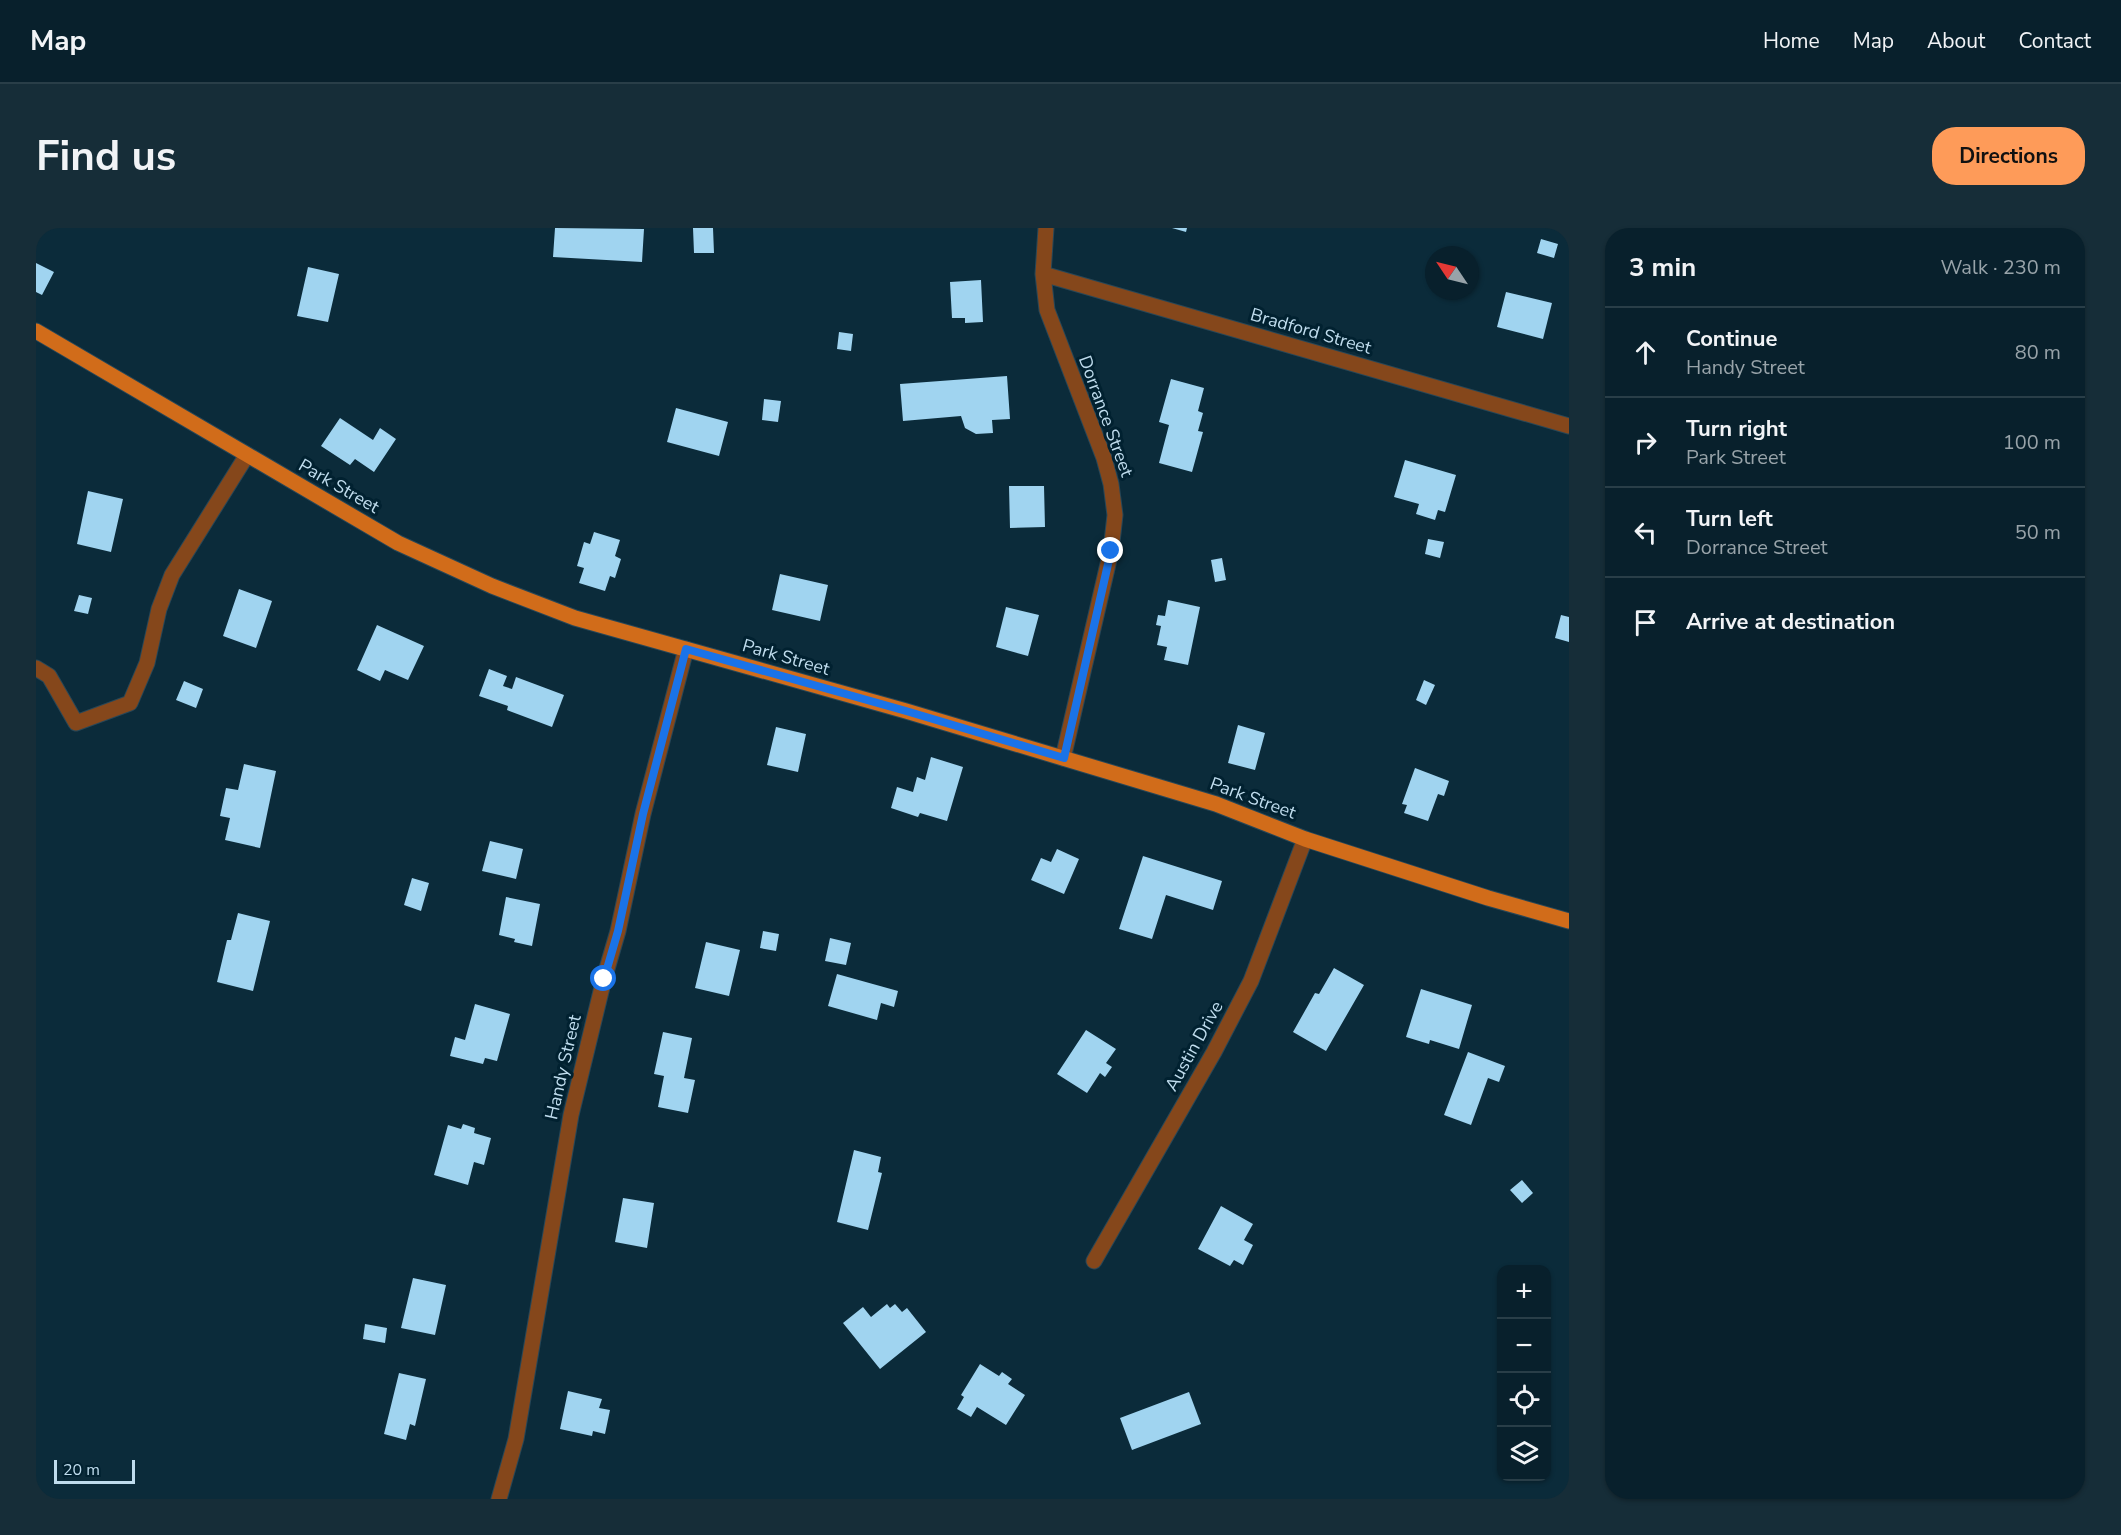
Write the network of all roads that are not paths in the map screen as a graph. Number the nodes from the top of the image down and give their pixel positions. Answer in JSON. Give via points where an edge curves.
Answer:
{"nodes":[{"id":1,"x":1046,"y":228,"type":"edge"},
{"id":2,"x":1043,"y":274,"type":"junction"},
{"id":3,"x":36,"y":331,"type":"edge"},
{"id":4,"x":1569,"y":426,"type":"edge"},
{"id":5,"x":247,"y":455,"type":"junction"},
{"id":6,"x":686,"y":649,"type":"junction"},
{"id":7,"x":36,"y":668,"type":"edge"},
{"id":8,"x":1064,"y":758,"type":"junction"},
{"id":9,"x":1305,"y":839,"type":"junction"},
{"id":10,"x":1569,"y":921,"type":"edge"},
{"id":11,"x":1094,"y":1261,"type":"dead end"},
{"id":12,"x":499,"y":1499,"type":"edge"}],
"edges":[{"from":1,"to":2,"type":"street","name":"Dorrance Street"},
{"from":2,"to":4,"type":"street","name":"Bradford Street"},
{"from":2,"to":8,"type":"street","name":"Dorrance Street","via":[[1047,310],[1104,458],[1115,515],[1111,551]]},
{"from":3,"to":5,"type":"main road","name":"Park Street"},
{"from":5,"to":6,"type":"main road","name":"Park Street","via":[[398,543],[492,586],[575,618]]},
{"from":5,"to":7,"type":"street","via":[[172,575],[159,609],[147,663],[130,703],[76,723],[49,676]]},
{"from":6,"to":8,"type":"main road","name":"Park Street"},
{"from":6,"to":12,"type":"street","name":"Handy Street","via":[[571,1115],[516,1439]]},
{"from":8,"to":9,"type":"main road","name":"Park Street","via":[[1216,804]]},
{"from":9,"to":10,"type":"main road","name":"Park Street"},
{"from":9,"to":11,"type":"street","name":"Austin Drive","via":[[1251,981]]}]}
